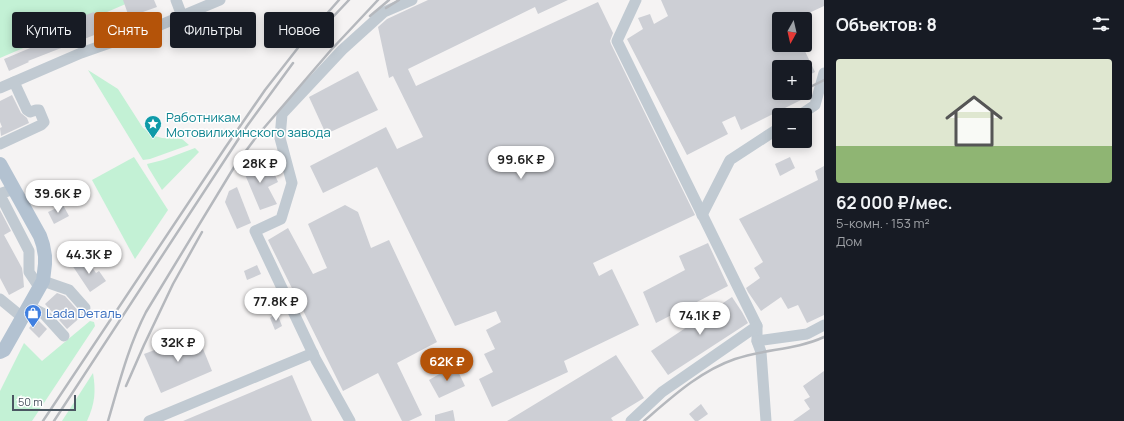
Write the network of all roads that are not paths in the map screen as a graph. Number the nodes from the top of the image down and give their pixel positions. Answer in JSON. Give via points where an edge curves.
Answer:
{"nodes":[{"id":1,"x":176,"y":0,"type":"edge"},
{"id":2,"x":220,"y":0,"type":"edge"},
{"id":3,"x":412,"y":0,"type":"edge"},
{"id":4,"x":636,"y":0,"type":"edge"},
{"id":5,"x":180,"y":12,"type":"edge"},
{"id":6,"x":192,"y":12,"type":"edge"},
{"id":7,"x":170,"y":21,"type":"edge"},
{"id":8,"x":824,"y":73,"type":"edge"},
{"id":9,"x":14,"y":82,"type":"junction"},
{"id":10,"x":0,"y":88,"type":"edge"},
{"id":11,"x":810,"y":108,"type":"edge"},
{"id":12,"x":772,"y":133,"type":"edge"},
{"id":13,"x":0,"y":144,"type":"edge"},
{"id":14,"x":0,"y":164,"type":"edge"},
{"id":15,"x":14,"y":189,"type":"junction"},
{"id":16,"x":702,"y":215,"type":"junction"},
{"id":17,"x":41,"y":284,"type":"junction"},
{"id":18,"x":0,"y":298,"type":"edge"},
{"id":19,"x":85,"y":308,"type":"dead end"},
{"id":20,"x":25,"y":312,"type":"junction"},
{"id":21,"x":824,"y":325,"type":"edge"},
{"id":22,"x":757,"y":326,"type":"junction"},
{"id":23,"x":64,"y":336,"type":"dead end"},
{"id":24,"x":757,"y":341,"type":"junction"},
{"id":25,"x":313,"y":353,"type":"junction"},
{"id":26,"x":1,"y":354,"type":"edge"},
{"id":27,"x":149,"y":421,"type":"edge"},
{"id":28,"x":350,"y":421,"type":"edge"},
{"id":29,"x":630,"y":421,"type":"edge"},
{"id":30,"x":766,"y":421,"type":"edge"}],
"edges":[{"from":1,"to":5,"type":"street"},
{"from":2,"to":6,"type":"street"},
{"from":3,"to":25,"type":"street","via":[[384,12],[342,50],[282,114],[280,138],[292,183],[281,219],[255,231]]},
{"from":4,"to":16,"type":"street","via":[[617,41]]},
{"from":7,"to":9,"type":"street","via":[[81,53]]},
{"from":8,"to":11,"type":"street","via":[[815,105]]},
{"from":9,"to":10,"type":"street"},
{"from":9,"to":13,"type":"street","via":[[27,110],[39,110],[44,122]]},
{"from":12,"to":16,"type":"street","via":[[730,160]]},
{"from":14,"to":15,"type":"main road"},
{"from":15,"to":17,"type":"main road","via":[[43,245],[45,264]]},
{"from":15,"to":17,"type":"street","via":[[2,193],[0,197],[29,251],[29,272]]},
{"from":16,"to":22,"type":"street"},
{"from":17,"to":19,"type":"street","via":[[69,290]]},
{"from":17,"to":20,"type":"main road"},
{"from":18,"to":20,"type":"street"},
{"from":20,"to":23,"type":"street","via":[[44,314]]},
{"from":20,"to":26,"type":"main road"},
{"from":21,"to":24,"type":"street","via":[[807,334]]},
{"from":22,"to":24,"type":"street"},
{"from":22,"to":29,"type":"street","via":[[662,392]]},
{"from":24,"to":30,"type":"street","via":[[761,352]]},
{"from":25,"to":27,"type":"street"},
{"from":25,"to":28,"type":"street"}]}
